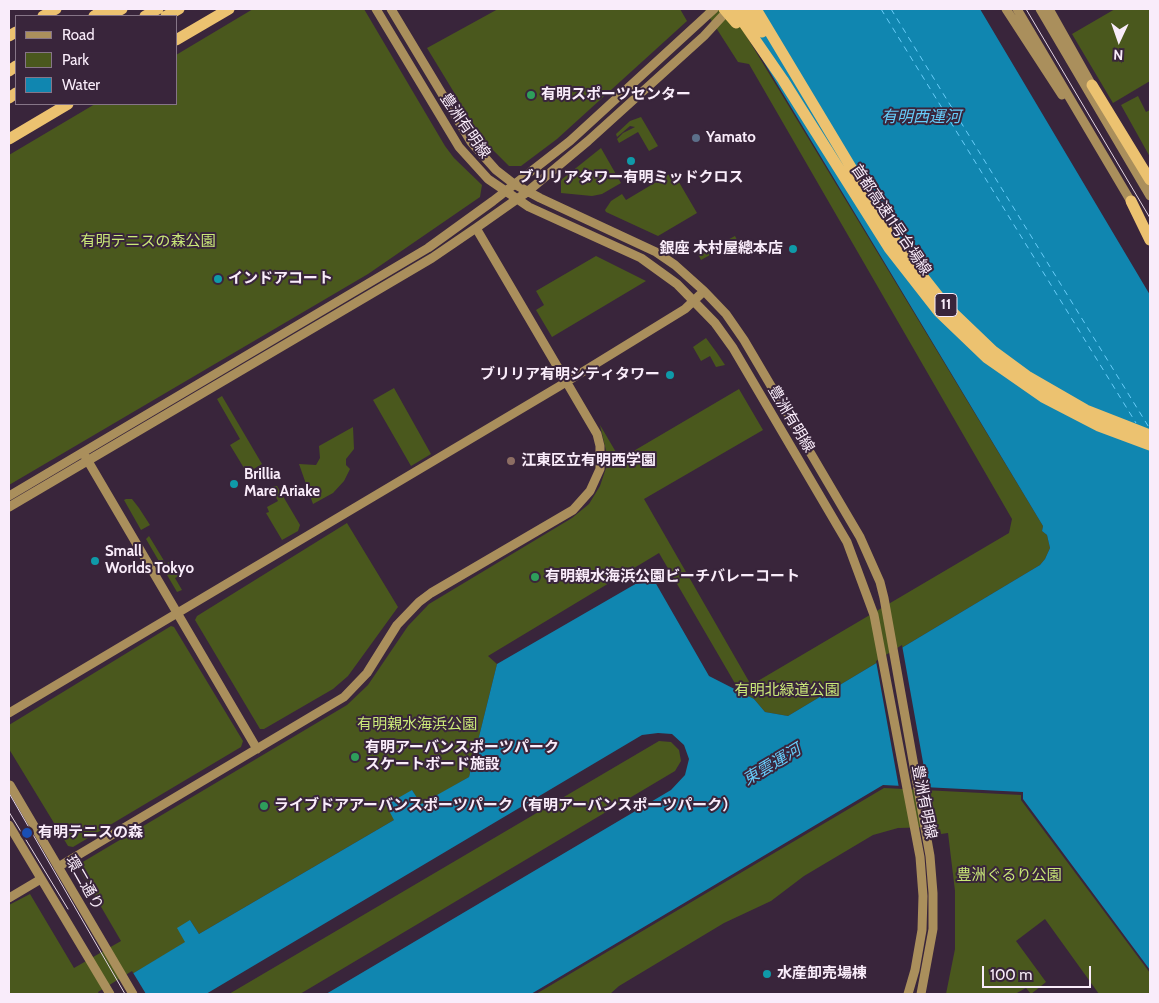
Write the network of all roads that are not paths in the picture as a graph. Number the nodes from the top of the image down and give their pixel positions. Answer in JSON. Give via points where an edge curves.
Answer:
{"nodes":[{"id":1,"x":56,"y":9,"type":"edge"},
{"id":2,"x":158,"y":9,"type":"edge"},
{"id":3,"x":229,"y":9,"type":"edge"},
{"id":4,"x":376,"y":9,"type":"edge"},
{"id":5,"x":391,"y":9,"type":"edge"},
{"id":6,"x":714,"y":9,"type":"edge"},
{"id":7,"x":724,"y":9,"type":"edge"},
{"id":8,"x":729,"y":9,"type":"edge"},
{"id":9,"x":734,"y":9,"type":"edge"},
{"id":10,"x":745,"y":9,"type":"edge"},
{"id":11,"x":756,"y":9,"type":"edge"},
{"id":12,"x":1006,"y":9,"type":"edge"},
{"id":13,"x":1018,"y":9,"type":"edge"},
{"id":14,"x":1040,"y":9,"type":"edge"},
{"id":15,"x":1044,"y":9,"type":"edge"},
{"id":16,"x":1049,"y":9,"type":"edge"},
{"id":17,"x":45,"y":15,"type":"edge"},
{"id":18,"x":147,"y":15,"type":"edge"},
{"id":19,"x":178,"y":39,"type":"edge"},
{"id":20,"x":1082,"y":73,"type":"junction"},
{"id":21,"x":784,"y":80,"type":"junction"},
{"id":22,"x":1059,"y":85,"type":"junction"},
{"id":23,"x":1092,"y":85,"type":"joint"},
{"id":24,"x":810,"y":101,"type":"junction"},
{"id":25,"x":66,"y":105,"type":"edge"},
{"id":26,"x":9,"y":139,"type":"edge"},
{"id":27,"x":1146,"y":182,"type":"edge"},
{"id":28,"x":514,"y":184,"type":"junction"},
{"id":29,"x":504,"y":192,"type":"junction"},
{"id":30,"x":527,"y":192,"type":"junction"},
{"id":31,"x":1150,"y":196,"type":"edge"},
{"id":32,"x":516,"y":200,"type":"junction"},
{"id":33,"x":1131,"y":201,"type":"junction"},
{"id":34,"x":476,"y":228,"type":"junction"},
{"id":35,"x":1150,"y":233,"type":"edge"},
{"id":36,"x":1150,"y":240,"type":"edge"},
{"id":37,"x":704,"y":290,"type":"junction"},
{"id":38,"x":695,"y":301,"type":"junction"},
{"id":39,"x":568,"y":381,"type":"junction"},
{"id":40,"x":1150,"y":435,"type":"edge"},
{"id":41,"x":1150,"y":445,"type":"edge"},
{"id":42,"x":82,"y":452,"type":"junction"},
{"id":43,"x":88,"y":461,"type":"junction"},
{"id":44,"x":9,"y":496,"type":"edge"},
{"id":45,"x":9,"y":507,"type":"edge"},
{"id":46,"x":870,"y":556,"type":"junction"},
{"id":47,"x":864,"y":584,"type":"junction"},
{"id":48,"x":178,"y":611,"type":"junction"},
{"id":49,"x":9,"y":713,"type":"edge"},
{"id":50,"x":257,"y":749,"type":"junction"},
{"id":51,"x":10,"y":785,"type":"dead end"},
{"id":52,"x":9,"y":825,"type":"edge"},
{"id":53,"x":58,"y":867,"type":"junction"},
{"id":54,"x":42,"y":880,"type":"junction"},
{"id":55,"x":9,"y":898,"type":"edge"},
{"id":56,"x":110,"y":994,"type":"edge"},
{"id":57,"x":133,"y":994,"type":"edge"},
{"id":58,"x":908,"y":994,"type":"edge"},
{"id":59,"x":921,"y":994,"type":"edge"}],
"edges":[{"from":1,"to":17,"type":"highway"},
{"from":2,"to":18,"type":"highway"},
{"from":3,"to":19,"type":"highway"},
{"from":4,"to":29,"type":"street","name":"豊洲有明線","via":[[459,147]]},
{"from":5,"to":28,"type":"street","name":"豊洲有明線","via":[[471,142]]},
{"from":6,"to":28,"type":"street","via":[[570,141]]},
{"from":7,"to":21,"type":"highway","number":"11"},
{"from":8,"to":30,"type":"street","via":[[704,36]]},
{"from":9,"to":21,"type":"highway","number":"11"},
{"from":10,"to":24,"type":"highway","number":"11"},
{"from":11,"to":24,"type":"highway","number":"11"},
{"from":12,"to":22,"type":"street"},
{"from":13,"to":22,"type":"street"},
{"from":14,"to":20,"type":"street"},
{"from":15,"to":20,"type":"street"},
{"from":16,"to":20,"type":"street"},
{"from":20,"to":23,"type":"street"},
{"from":20,"to":27,"type":"street"},
{"from":21,"to":41,"type":"highway","name":"首都高速11号台場線","number":"11","via":[[900,263],[922,294],[953,327],[987,358],[1043,396],[1099,426]]},
{"from":22,"to":33,"type":"street"},
{"from":23,"to":27,"type":"highway"},
{"from":24,"to":40,"type":"highway","name":"首都高速11号台場線","number":"11","via":[[897,244],[960,321],[993,351],[1047,388],[1095,414]]},
{"from":25,"to":26,"type":"highway"},
{"from":27,"to":31,"type":"street"},
{"from":28,"to":29,"type":"street"},
{"from":28,"to":30,"type":"street","name":"豊洲有明線"},
{"from":29,"to":32,"type":"street","name":"豊洲有明線"},
{"from":29,"to":42,"type":"street","via":[[410,260]]},
{"from":30,"to":32,"type":"street"},
{"from":30,"to":37,"type":"street","name":"豊洲有明線","via":[[656,252]]},
{"from":32,"to":34,"type":"street"},
{"from":32,"to":38,"type":"street","name":"豊洲有明線","via":[[641,258]]},
{"from":33,"to":35,"type":"street"},
{"from":33,"to":36,"type":"highway"},
{"from":34,"to":39,"type":"street"},
{"from":34,"to":43,"type":"street","via":[[424,263]]},
{"from":37,"to":38,"type":"street"},
{"from":37,"to":46,"type":"street","name":"豊洲有明線","via":[[744,340]]},
{"from":38,"to":39,"type":"street"},
{"from":38,"to":47,"type":"street","name":"豊洲有明線","via":[[738,356],[838,526]]},
{"from":39,"to":48,"type":"street"},
{"from":39,"to":50,"type":"street","via":[[600,446],[598,475],[585,500],[425,597],[397,625],[367,673],[344,697]]},
{"from":42,"to":43,"type":"street"},
{"from":42,"to":44,"type":"street"},
{"from":43,"to":45,"type":"street"},
{"from":43,"to":48,"type":"street"},
{"from":46,"to":47,"type":"street","via":[[873,579]]},
{"from":46,"to":59,"type":"street","name":"豊洲有明線","via":[[887,612],[932,878],[933,929]]},
{"from":47,"to":58,"type":"street","name":"豊洲有明線","via":[[874,615],[916,830],[922,879],[920,947]]},
{"from":48,"to":49,"type":"street"},
{"from":48,"to":50,"type":"street"},
{"from":50,"to":53,"type":"street"},
{"from":51,"to":53,"type":"street","name":"環二通り"},
{"from":52,"to":54,"type":"street"},
{"from":53,"to":57,"type":"street","name":"環二通り"},
{"from":54,"to":55,"type":"street"},
{"from":54,"to":56,"type":"street"}]}
